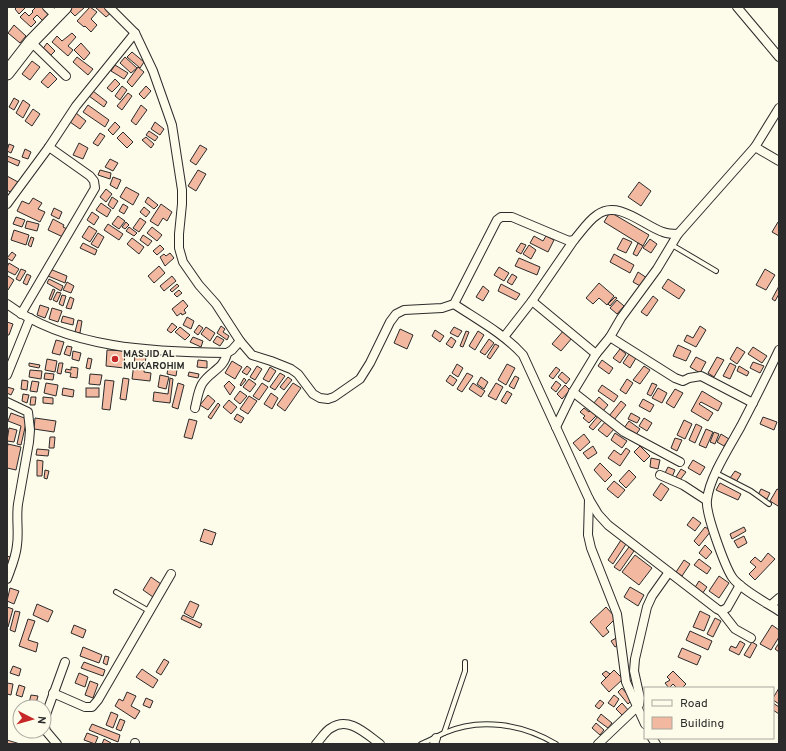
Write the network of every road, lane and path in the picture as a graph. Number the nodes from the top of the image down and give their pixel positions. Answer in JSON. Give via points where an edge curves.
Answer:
{"nodes":[{"id":1,"x":109,"y":7,"type":"edge"},
{"id":2,"x":738,"y":7,"type":"edge"},
{"id":3,"x":56,"y":10,"type":"edge"},
{"id":4,"x":135,"y":33,"type":"junction"},
{"id":5,"x":32,"y":42,"type":"junction"},
{"id":6,"x":779,"y":57,"type":"edge"},
{"id":7,"x":7,"y":73,"type":"edge"},
{"id":8,"x":66,"y":76,"type":"dead end"},
{"id":9,"x":779,"y":108,"type":"edge"},
{"id":10,"x":49,"y":147,"type":"junction"},
{"id":11,"x":755,"y":147,"type":"junction"},
{"id":12,"x":779,"y":161,"type":"edge"},
{"id":13,"x":7,"y":204,"type":"edge"},
{"id":14,"x":678,"y":234,"type":"junction"},
{"id":15,"x":574,"y":240,"type":"junction"},
{"id":16,"x":672,"y":245,"type":"junction"},
{"id":17,"x":716,"y":271,"type":"dead end"},
{"id":18,"x":532,"y":301,"type":"junction"},
{"id":19,"x":7,"y":304,"type":"edge"},
{"id":20,"x":454,"y":304,"type":"junction"},
{"id":21,"x":21,"y":314,"type":"junction"},
{"id":22,"x":30,"y":318,"type":"junction"},
{"id":23,"x":504,"y":337,"type":"junction"},
{"id":24,"x":610,"y":337,"type":"junction"},
{"id":25,"x":240,"y":341,"type":"junction"},
{"id":26,"x":779,"y":350,"type":"edge"},
{"id":27,"x":227,"y":353,"type":"junction"},
{"id":28,"x":596,"y":354,"type":"junction"},
{"id":29,"x":7,"y":375,"type":"edge"},
{"id":30,"x":573,"y":392,"type":"junction"},
{"id":31,"x":7,"y":402,"type":"edge"},
{"id":32,"x":753,"y":403,"type":"junction"},
{"id":33,"x":195,"y":408,"type":"dead end"},
{"id":34,"x":556,"y":427,"type":"junction"},
{"id":35,"x":680,"y":462,"type":"dead end"},
{"id":36,"x":716,"y":473,"type":"junction"},
{"id":37,"x":660,"y":475,"type":"dead end"},
{"id":38,"x":589,"y":499,"type":"junction"},
{"id":39,"x":706,"y":500,"type":"junction"},
{"id":40,"x":769,"y":504,"type":"dead end"},
{"id":41,"x":669,"y":572,"type":"junction"},
{"id":42,"x":171,"y":574,"type":"dead end"},
{"id":43,"x":7,"y":579,"type":"edge"},
{"id":44,"x":740,"y":585,"type":"junction"},
{"id":45,"x":116,"y":592,"type":"dead end"},
{"id":46,"x":779,"y":598,"type":"edge"},
{"id":47,"x":771,"y":606,"type":"junction"},
{"id":48,"x":150,"y":611,"type":"junction"},
{"id":49,"x":721,"y":611,"type":"junction"},
{"id":50,"x":779,"y":611,"type":"edge"},
{"id":51,"x":751,"y":638,"type":"dead end"},
{"id":52,"x":65,"y":662,"type":"dead end"},
{"id":53,"x":465,"y":662,"type":"dead end"},
{"id":54,"x":53,"y":693,"type":"junction"},
{"id":55,"x":51,"y":699,"type":"edge"},
{"id":56,"x":637,"y":708,"type":"junction"},
{"id":57,"x":644,"y":722,"type":"edge"},
{"id":58,"x":444,"y":733,"type":"junction"},
{"id":59,"x":435,"y":741,"type":"edge"},
{"id":60,"x":316,"y":744,"type":"edge"},
{"id":61,"x":380,"y":744,"type":"edge"},
{"id":62,"x":422,"y":744,"type":"edge"},
{"id":63,"x":556,"y":744,"type":"edge"},
{"id":64,"x":598,"y":744,"type":"edge"}],
"edges":[{"from":1,"to":4,"type":"street"},
{"from":2,"to":6,"type":"street"},
{"from":3,"to":5,"type":"main road"},
{"from":4,"to":10,"type":"street","via":[[76,106]]},
{"from":4,"to":25,"type":"street","via":[[153,71],[172,125],[182,190],[179,248],[183,262],[216,304]]},
{"from":5,"to":7,"type":"main road"},
{"from":5,"to":8,"type":"street"},
{"from":9,"to":11,"type":"street"},
{"from":10,"to":13,"type":"street"},
{"from":10,"to":21,"type":"street","via":[[90,176],[95,188]]},
{"from":11,"to":12,"type":"street"},
{"from":11,"to":14,"type":"street"},
{"from":14,"to":15,"type":"street","via":[[662,232],[614,210],[598,214]]},
{"from":14,"to":16,"type":"street"},
{"from":15,"to":18,"type":"street"},
{"from":15,"to":20,"type":"street","via":[[564,240],[512,217],[501,217],[497,220]]},
{"from":16,"to":17,"type":"lane"},
{"from":16,"to":24,"type":"street"},
{"from":18,"to":23,"type":"street"},
{"from":18,"to":28,"type":"street"},
{"from":19,"to":21,"type":"street"},
{"from":20,"to":23,"type":"street"},
{"from":20,"to":25,"type":"street","via":[[442,308],[404,310],[396,314],[360,379],[328,399],[312,394],[298,374],[291,369],[252,355]]},
{"from":21,"to":22,"type":"street"},
{"from":22,"to":27,"type":"street","via":[[79,338],[134,348]]},
{"from":22,"to":29,"type":"street"},
{"from":23,"to":34,"type":"street","via":[[523,356]]},
{"from":24,"to":28,"type":"street"},
{"from":24,"to":32,"type":"street","via":[[674,378],[683,381],[701,376]]},
{"from":25,"to":27,"type":"street"},
{"from":26,"to":32,"type":"street"},
{"from":27,"to":33,"type":"street","via":[[226,360],[202,384]]},
{"from":28,"to":30,"type":"street"},
{"from":30,"to":34,"type":"street"},
{"from":30,"to":35,"type":"street","via":[[624,432]]},
{"from":31,"to":43,"type":"street","via":[[28,412],[30,430],[16,514],[18,545]]},
{"from":32,"to":36,"type":"street"},
{"from":34,"to":38,"type":"street"},
{"from":36,"to":39,"type":"street"},
{"from":36,"to":40,"type":"lane","via":[[751,491]]},
{"from":37,"to":39,"type":"street","via":[[683,485]]},
{"from":38,"to":41,"type":"street","via":[[608,525]]},
{"from":38,"to":56,"type":"street","via":[[588,535],[617,614],[626,682]]},
{"from":39,"to":44,"type":"street","via":[[721,550],[733,578]]},
{"from":41,"to":49,"type":"street"},
{"from":41,"to":56,"type":"street","via":[[647,607],[635,659],[635,677],[640,703]]},
{"from":42,"to":48,"type":"street"},
{"from":44,"to":47,"type":"street"},
{"from":44,"to":49,"type":"street","via":[[727,608]]},
{"from":45,"to":48,"type":"lane"},
{"from":46,"to":47,"type":"street"},
{"from":47,"to":50,"type":"street"},
{"from":48,"to":54,"type":"street","via":[[92,707],[85,707]]},
{"from":49,"to":51,"type":"street","via":[[736,629]]},
{"from":52,"to":54,"type":"street"},
{"from":53,"to":58,"type":"lane","via":[[465,671]]},
{"from":54,"to":55,"type":"street"},
{"from":56,"to":57,"type":"street"},
{"from":56,"to":64,"type":"street"},
{"from":58,"to":59,"type":"lane"},
{"from":58,"to":63,"type":"lane","via":[[472,724],[493,724],[530,731]]},
{"from":59,"to":62,"type":"lane"},
{"from":60,"to":61,"type":"street","via":[[330,728],[340,723],[359,728]]}]}
